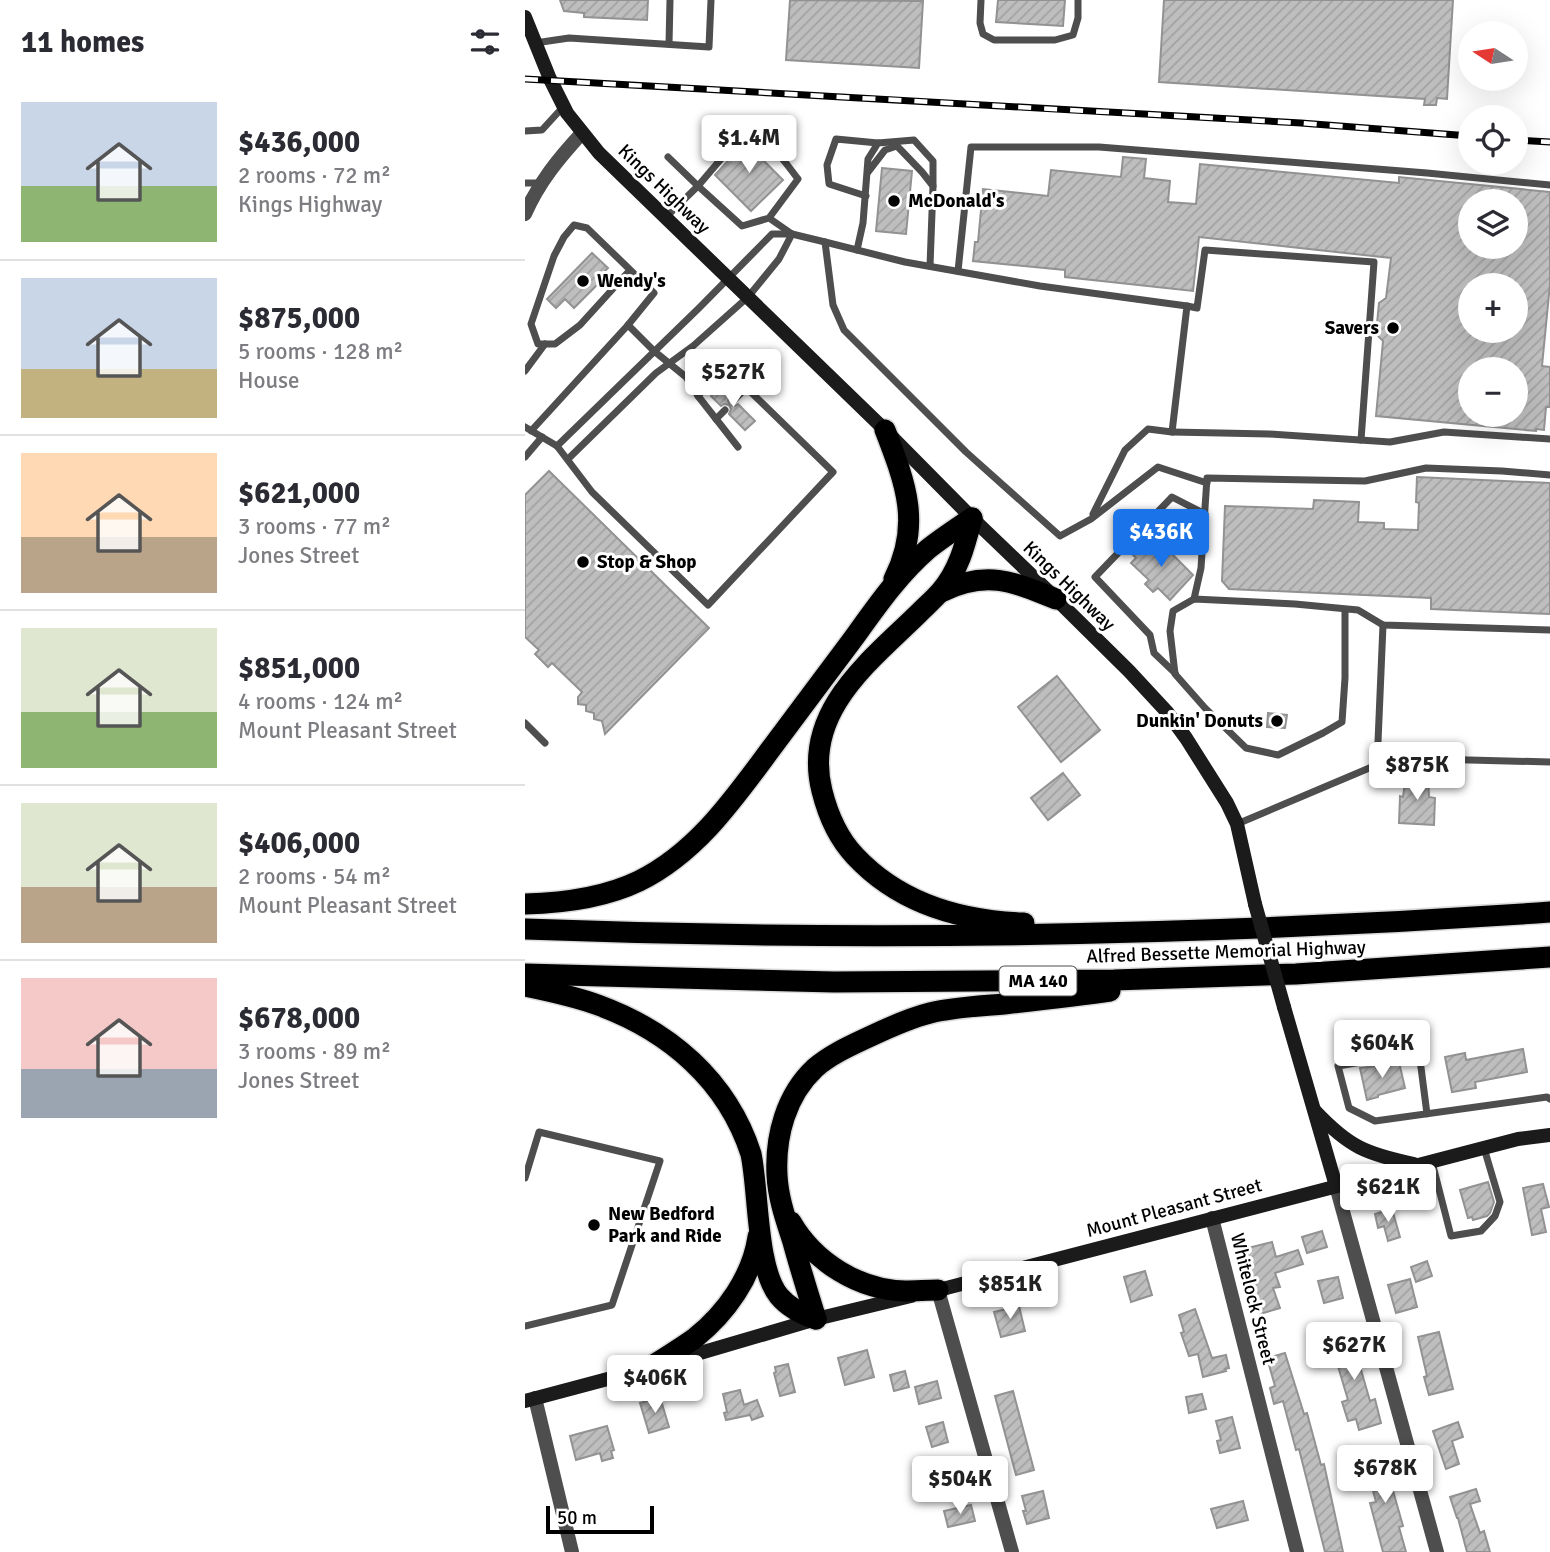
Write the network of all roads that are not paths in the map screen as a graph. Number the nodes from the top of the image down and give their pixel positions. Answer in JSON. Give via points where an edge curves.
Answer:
{"nodes":[{"id":1,"x":670,"y":0,"type":"edge"},
{"id":2,"x":711,"y":0,"type":"edge"},
{"id":3,"x":981,"y":0,"type":"edge"},
{"id":4,"x":1078,"y":0,"type":"edge"},
{"id":5,"x":525,"y":17,"type":"edge"},
{"id":6,"x":530,"y":37,"type":"edge"},
{"id":7,"x":669,"y":44,"type":"junction"},
{"id":8,"x":564,"y":107,"type":"junction"},
{"id":9,"x":525,"y":131,"type":"edge"},
{"id":10,"x":582,"y":132,"type":"junction"},
{"id":11,"x":878,"y":143,"type":"junction"},
{"id":12,"x":668,"y":157,"type":"dead end"},
{"id":13,"x":868,"y":172,"type":"junction"},
{"id":14,"x":525,"y":183,"type":"edge"},
{"id":15,"x":541,"y":183,"type":"junction"},
{"id":16,"x":1550,"y":185,"type":"edge"},
{"id":17,"x":698,"y":186,"type":"junction"},
{"id":18,"x":933,"y":186,"type":"junction"},
{"id":19,"x":866,"y":196,"type":"junction"},
{"id":20,"x":525,"y":214,"type":"edge"},
{"id":21,"x":666,"y":218,"type":"junction"},
{"id":22,"x":769,"y":218,"type":"junction"},
{"id":23,"x":792,"y":234,"type":"junction"},
{"id":24,"x":825,"y":242,"type":"junction"},
{"id":25,"x":857,"y":250,"type":"junction"},
{"id":26,"x":930,"y":266,"type":"junction"},
{"id":27,"x":630,"y":270,"type":"junction"},
{"id":28,"x":958,"y":271,"type":"junction"},
{"id":29,"x":728,"y":278,"type":"junction"},
{"id":30,"x":748,"y":297,"type":"junction"},
{"id":31,"x":1187,"y":306,"type":"junction"},
{"id":32,"x":628,"y":325,"type":"junction"},
{"id":33,"x":545,"y":344,"type":"junction"},
{"id":34,"x":654,"y":351,"type":"junction"},
{"id":35,"x":669,"y":363,"type":"junction"},
{"id":36,"x":525,"y":371,"type":"edge"},
{"id":37,"x":746,"y":388,"type":"junction"},
{"id":38,"x":698,"y":396,"type":"junction"},
{"id":39,"x":734,"y":400,"type":"dead end"},
{"id":40,"x":725,"y":410,"type":"dead end"},
{"id":41,"x":716,"y":419,"type":"junction"},
{"id":42,"x":528,"y":429,"type":"edge"},
{"id":43,"x":885,"y":430,"type":"junction"},
{"id":44,"x":1172,"y":432,"type":"junction"},
{"id":45,"x":542,"y":437,"type":"junction"},
{"id":46,"x":1550,"y":439,"type":"edge"},
{"id":47,"x":1360,"y":440,"type":"junction"},
{"id":48,"x":557,"y":446,"type":"junction"},
{"id":49,"x":738,"y":447,"type":"dead end"},
{"id":50,"x":525,"y":457,"type":"edge"},
{"id":51,"x":568,"y":459,"type":"junction"},
{"id":52,"x":1550,"y":475,"type":"edge"},
{"id":53,"x":1207,"y":483,"type":"junction"},
{"id":54,"x":1205,"y":514,"type":"junction"},
{"id":55,"x":972,"y":519,"type":"junction"},
{"id":56,"x":1091,"y":519,"type":"junction"},
{"id":57,"x":890,"y":589,"type":"junction"},
{"id":58,"x":940,"y":592,"type":"junction"},
{"id":59,"x":1056,"y":599,"type":"junction"},
{"id":60,"x":1193,"y":599,"type":"junction"},
{"id":61,"x":1345,"y":609,"type":"junction"},
{"id":62,"x":1383,"y":625,"type":"junction"},
{"id":63,"x":1550,"y":630,"type":"edge"},
{"id":64,"x":1175,"y":674,"type":"junction"},
{"id":65,"x":525,"y":723,"type":"edge"},
{"id":66,"x":545,"y":743,"type":"dead end"},
{"id":67,"x":1550,"y":762,"type":"edge"},
{"id":68,"x":1377,"y":765,"type":"junction"},
{"id":69,"x":1237,"y":824,"type":"junction"},
{"id":70,"x":525,"y":904,"type":"edge"},
{"id":71,"x":1550,"y":912,"type":"edge"},
{"id":72,"x":525,"y":929,"type":"edge"},
{"id":73,"x":1169,"y":932,"type":"junction"},
{"id":74,"x":1550,"y":957,"type":"edge"},
{"id":75,"x":525,"y":974,"type":"edge"},
{"id":76,"x":1212,"y":977,"type":"junction"},
{"id":77,"x":525,"y":986,"type":"edge"},
{"id":78,"x":1550,"y":1100,"type":"edge"},
{"id":79,"x":1314,"y":1110,"type":"junction"},
{"id":80,"x":1427,"y":1114,"type":"junction"},
{"id":81,"x":1550,"y":1135,"type":"edge"},
{"id":82,"x":1483,"y":1147,"type":"junction"},
{"id":83,"x":1426,"y":1163,"type":"junction"},
{"id":84,"x":525,"y":1178,"type":"edge"},
{"id":85,"x":1336,"y":1186,"type":"junction"},
{"id":86,"x":780,"y":1198,"type":"junction"},
{"id":87,"x":1212,"y":1218,"type":"junction"},
{"id":88,"x":760,"y":1225,"type":"junction"},
{"id":89,"x":938,"y":1290,"type":"junction"},
{"id":90,"x":816,"y":1319,"type":"junction"},
{"id":91,"x":525,"y":1326,"type":"edge"},
{"id":92,"x":649,"y":1368,"type":"junction"},
{"id":93,"x":530,"y":1399,"type":"edge"},
{"id":94,"x":572,"y":1552,"type":"edge"},
{"id":95,"x":1012,"y":1552,"type":"edge"},
{"id":96,"x":1297,"y":1552,"type":"edge"},
{"id":97,"x":1437,"y":1552,"type":"edge"}],
"edges":[{"from":1,"to":7,"type":"lane"},
{"from":2,"to":7,"type":"lane","via":[[709,47]]},
{"from":3,"to":4,"type":"lane","via":[[983,34],[994,40],[1055,40],[1073,34],[1079,18]]},
{"from":5,"to":6,"type":"main road","name":"Kings Highway"},
{"from":6,"to":7,"type":"lane"},
{"from":6,"to":8,"type":"main road","name":"Kings Highway"},
{"from":8,"to":9,"type":"lane","via":[[542,130]]},
{"from":8,"to":10,"type":"main road","name":"Kings Highway"},
{"from":10,"to":15,"type":"street"},
{"from":10,"to":21,"type":"main road","name":"Kings Highway"},
{"from":11,"to":13,"type":"lane","via":[[868,159]]},
{"from":11,"to":18,"type":"lane","via":[[914,140],[933,161]]},
{"from":11,"to":19,"type":"lane","via":[[836,139],[827,165],[829,184]]},
{"from":12,"to":17,"type":"lane"},
{"from":13,"to":18,"type":"lane","via":[[885,150],[897,146]]},
{"from":13,"to":19,"type":"lane"},
{"from":14,"to":15,"type":"lane"},
{"from":15,"to":20,"type":"street"},
{"from":16,"to":28,"type":"lane","via":[[1099,147],[971,147]]},
{"from":17,"to":21,"type":"lane"},
{"from":17,"to":22,"type":"lane","via":[[742,226]]},
{"from":17,"to":22,"type":"lane","via":[[744,132],[754,133],[777,151],[799,178]]},
{"from":18,"to":26,"type":"lane"},
{"from":19,"to":25,"type":"lane"},
{"from":21,"to":29,"type":"main road","name":"Kings Highway"},
{"from":22,"to":23,"type":"lane"},
{"from":23,"to":24,"type":"lane"},
{"from":23,"to":29,"type":"lane","via":[[772,234]]},
{"from":23,"to":30,"type":"lane","via":[[779,259]]},
{"from":24,"to":25,"type":"lane"},
{"from":24,"to":56,"type":"lane","via":[[833,305],[844,330],[966,452],[1060,536]]},
{"from":25,"to":26,"type":"lane"},
{"from":26,"to":28,"type":"lane"},
{"from":27,"to":32,"type":"lane","via":[[654,293]]},
{"from":27,"to":33,"type":"lane","via":[[579,325],[555,344]]},
{"from":27,"to":33,"type":"lane","via":[[587,228],[574,225],[554,256],[531,324],[538,344]]},
{"from":28,"to":31,"type":"lane"},
{"from":29,"to":30,"type":"main road","name":"Kings Highway"},
{"from":29,"to":34,"type":"lane"},
{"from":30,"to":35,"type":"lane"},
{"from":30,"to":43,"type":"main road","name":"Kings Highway"},
{"from":31,"to":44,"type":"lane"},
{"from":31,"to":47,"type":"lane","via":[[1197,308],[1205,250],[1374,262]]},
{"from":32,"to":34,"type":"lane"},
{"from":32,"to":42,"type":"lane"},
{"from":33,"to":36,"type":"lane"},
{"from":34,"to":35,"type":"lane"},
{"from":34,"to":48,"type":"lane"},
{"from":35,"to":38,"type":"lane","via":[[686,377]]},
{"from":35,"to":51,"type":"lane"},
{"from":37,"to":38,"type":"lane","via":[[724,366]]},
{"from":37,"to":39,"type":"lane"},
{"from":37,"to":51,"type":"lane","via":[[833,472],[708,605],[592,492]]},
{"from":38,"to":41,"type":"lane"},
{"from":40,"to":41,"type":"lane"},
{"from":41,"to":49,"type":"lane"},
{"from":42,"to":45,"type":"lane"},
{"from":43,"to":55,"type":"main road","name":"Kings Highway"},
{"from":43,"to":57,"type":"highway","via":[[909,505],[908,533]]},
{"from":44,"to":47,"type":"lane"},
{"from":44,"to":56,"type":"lane","via":[[1148,429],[1125,450]]},
{"from":45,"to":48,"type":"lane"},
{"from":45,"to":50,"type":"lane"},
{"from":46,"to":47,"type":"lane","via":[[1444,432],[1390,442]]},
{"from":48,"to":51,"type":"lane"},
{"from":52,"to":53,"type":"lane","via":[[1426,468],[1364,481],[1207,478]]},
{"from":53,"to":54,"type":"lane"},
{"from":53,"to":56,"type":"lane","via":[[1158,467]]},
{"from":54,"to":60,"type":"lane","via":[[1201,568]]},
{"from":54,"to":64,"type":"lane","via":[[1172,497],[1095,578],[1150,635],[1154,653]]},
{"from":55,"to":57,"type":"highway","via":[[928,550]]},
{"from":55,"to":58,"type":"highway","via":[[958,564]]},
{"from":55,"to":59,"type":"main road","name":"Kings Highway"},
{"from":57,"to":70,"type":"highway","via":[[738,794],[683,852],[654,873],[621,888],[565,902]]},
{"from":58,"to":59,"type":"highway","via":[[987,579]]},
{"from":58,"to":73,"type":"highway","via":[[861,670],[826,720],[818,763],[820,785],[826,808],[849,850],[898,890],[971,918]]},
{"from":59,"to":69,"type":"main road","name":"Kings Highway","via":[[1167,712]]},
{"from":60,"to":61,"type":"lane"},
{"from":60,"to":64,"type":"lane","via":[[1173,611],[1170,631]]},
{"from":61,"to":62,"type":"lane","via":[[1358,610]]},
{"from":61,"to":64,"type":"lane","via":[[1342,722],[1278,755],[1246,748]]},
{"from":62,"to":63,"type":"lane"},
{"from":62,"to":68,"type":"lane"},
{"from":65,"to":66,"type":"lane"},
{"from":67,"to":68,"type":"lane","via":[[1393,758]]},
{"from":68,"to":69,"type":"lane"},
{"from":69,"to":79,"type":"main road","name":"Kings Highway","bridge":true},
{"from":71,"to":73,"type":"highway","name":"Alfred Bessette Memorial Highway"},
{"from":72,"to":73,"type":"highway","name":"Alfred Bessette Memorial Highway","via":[[855,937]]},
{"from":74,"to":76,"type":"highway","name":"Alfred Bessette Memorial Highway","number":"MA 140"},
{"from":75,"to":76,"type":"highway","name":"Alfred Bessette Memorial Highway","number":"MA 140","via":[[847,982]]},
{"from":76,"to":86,"type":"highway","via":[[955,1009],[911,1019],[857,1042],[815,1069],[792,1100],[778,1146]]},
{"from":77,"to":88,"type":"highway","via":[[621,1015],[664,1039],[702,1071],[719,1089],[747,1140]]},
{"from":78,"to":80,"type":"lane"},
{"from":79,"to":83,"type":"main road","via":[[1357,1147],[1382,1158]]},
{"from":79,"to":85,"type":"main road","name":"Kings Highway"},
{"from":80,"to":80,"type":"lane","via":[[1375,1121],[1349,1108],[1338,1066],[1419,1052]]},
{"from":81,"to":82,"type":"main road","name":"Mount Pleasant Street"},
{"from":82,"to":83,"type":"main road","name":"Mount Pleasant Street"},
{"from":82,"to":83,"type":"lane","via":[[1500,1202],[1481,1231],[1451,1236]]},
{"from":83,"to":85,"type":"main road","name":"Mount Pleasant Street"},
{"from":84,"to":91,"type":"lane","via":[[539,1132],[660,1161],[612,1305]]},
{"from":85,"to":87,"type":"main road","name":"Mount Pleasant Street"},
{"from":85,"to":97,"type":"street"},
{"from":86,"to":89,"type":"highway","via":[[805,1241],[848,1276],[884,1289]]},
{"from":86,"to":90,"type":"highway"},
{"from":87,"to":89,"type":"main road","name":"Mount Pleasant Street"},
{"from":87,"to":96,"type":"street","name":"Whitelock Street"},
{"from":88,"to":90,"type":"highway","via":[[766,1269],[774,1289],[790,1307]]},
{"from":88,"to":92,"type":"highway","via":[[747,1273],[726,1307],[693,1339]]},
{"from":89,"to":90,"type":"main road","name":"Mount Pleasant Street"},
{"from":89,"to":95,"type":"street"},
{"from":90,"to":92,"type":"main road","name":"Mount Pleasant Street"},
{"from":92,"to":93,"type":"main road","name":"Mount Pleasant Street"},
{"from":93,"to":94,"type":"street"}]}
